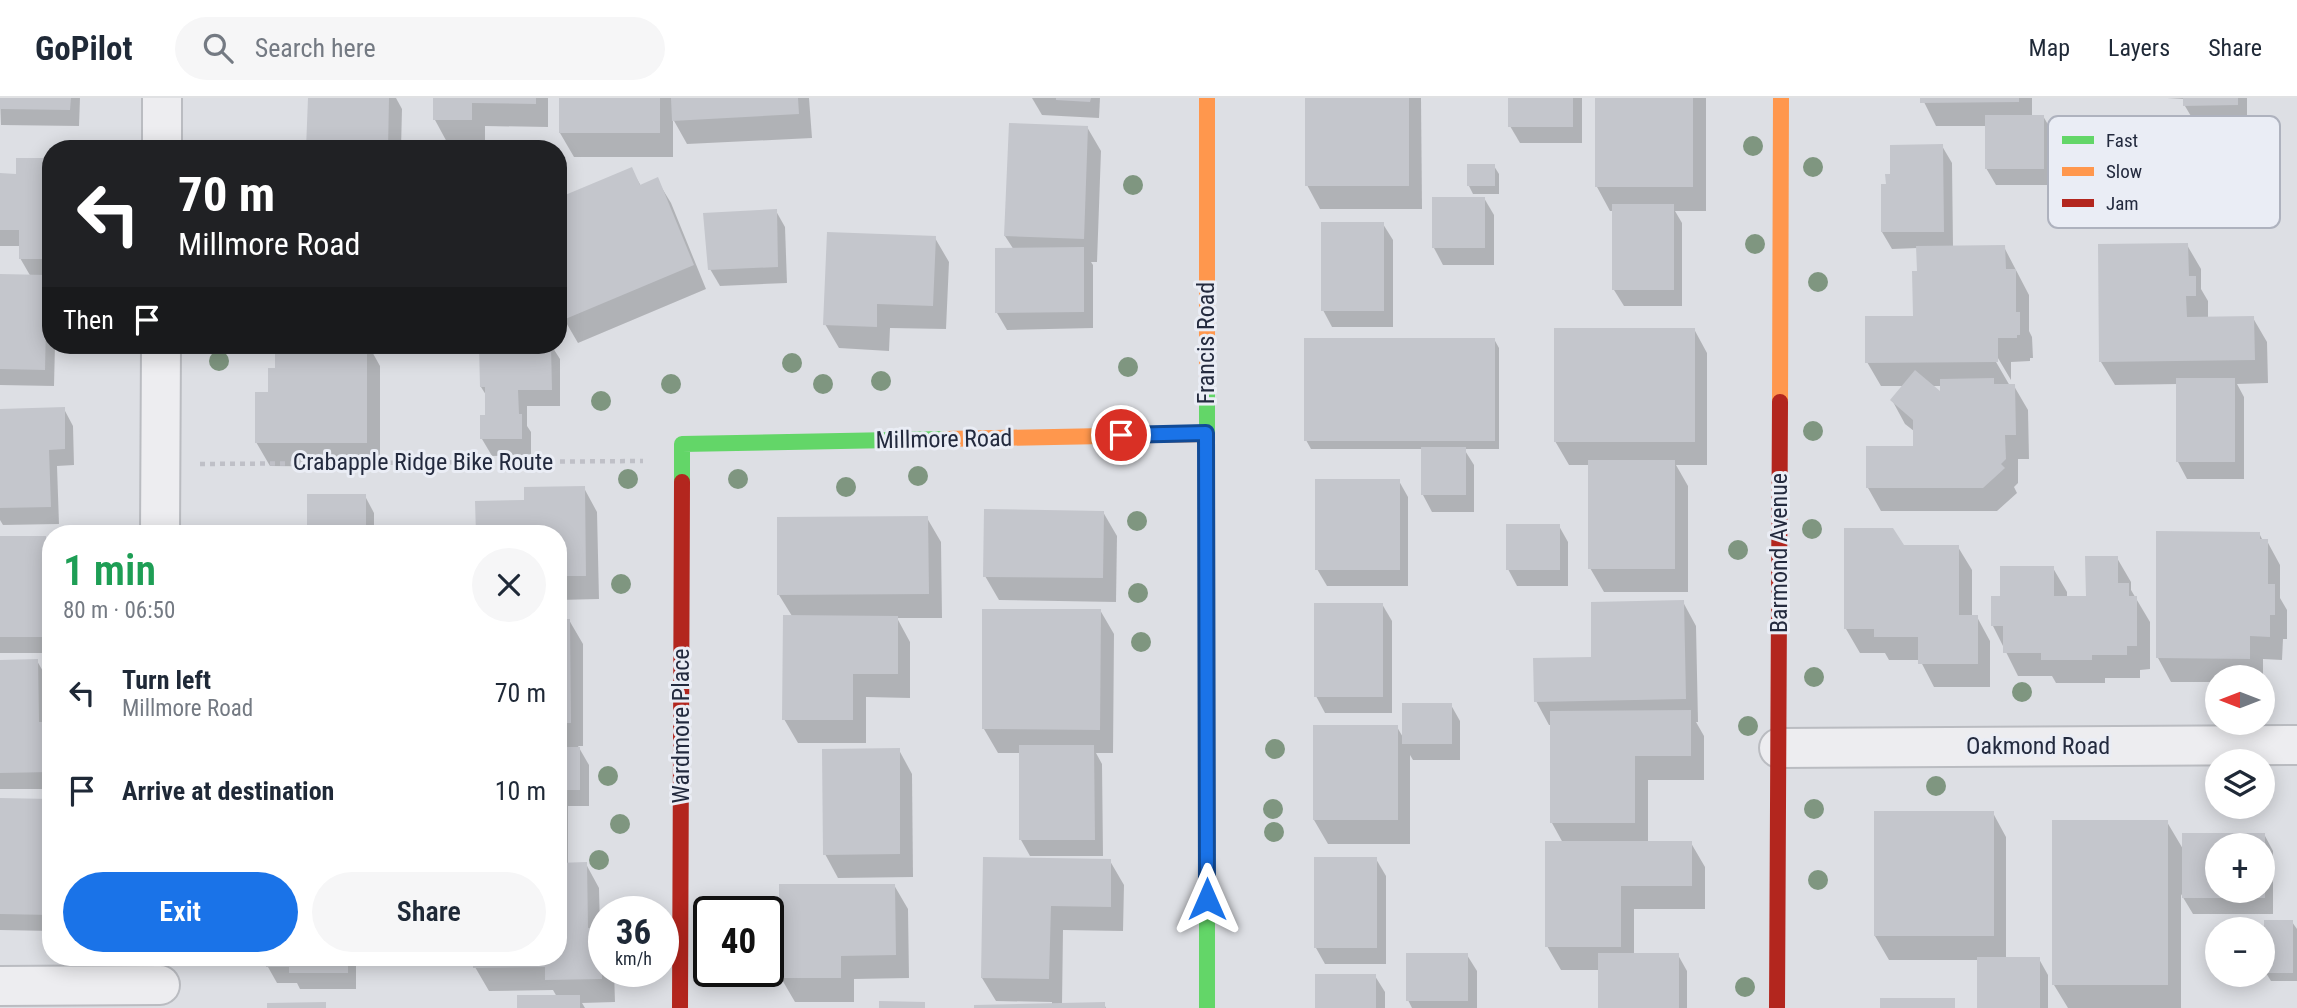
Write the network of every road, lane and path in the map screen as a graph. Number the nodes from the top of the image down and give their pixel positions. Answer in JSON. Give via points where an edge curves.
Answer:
{"nodes":[{"id":1,"x":162,"y":98,"type":"edge"},
{"id":2,"x":1207,"y":98,"type":"edge"},
{"id":3,"x":1782,"y":98,"type":"edge"},
{"id":4,"x":162,"y":140,"type":"edge"},
{"id":5,"x":161,"y":354,"type":"edge"},
{"id":6,"x":1206,"y":433,"type":"junction"},
{"id":7,"x":682,"y":444,"type":"junction"},
{"id":8,"x":160,"y":464,"type":"junction"},
{"id":9,"x":160,"y":525,"type":"edge"},
{"id":10,"x":2297,"y":745,"type":"edge"},
{"id":11,"x":1779,"y":748,"type":"junction"},
{"id":12,"x":160,"y":984,"type":"edge"},
{"id":13,"x":0,"y":986,"type":"edge"},
{"id":14,"x":680,"y":1008,"type":"edge"},
{"id":15,"x":1207,"y":1008,"type":"edge"},
{"id":16,"x":1777,"y":1008,"type":"edge"}],
"edges":[{"from":1,"to":4,"type":"street"},
{"from":2,"to":6,"type":"street","name":"Francis Road"},
{"from":3,"to":11,"type":"street","name":"Barmond Avenue"},
{"from":5,"to":8,"type":"street"},
{"from":6,"to":7,"type":"street","name":"Millmore Road"},
{"from":6,"to":15,"type":"street","name":"Francis Road"},
{"from":7,"to":8,"type":"path","name":"Crabapple Ridge Bike Route","via":[[645,461]]},
{"from":7,"to":14,"type":"street","name":"Wardmore Place"},
{"from":8,"to":9,"type":"street"},
{"from":10,"to":11,"type":"street","name":"Oakmond Road"},
{"from":11,"to":16,"type":"street","name":"Barmond Avenue"},
{"from":12,"to":13,"type":"street"}]}
